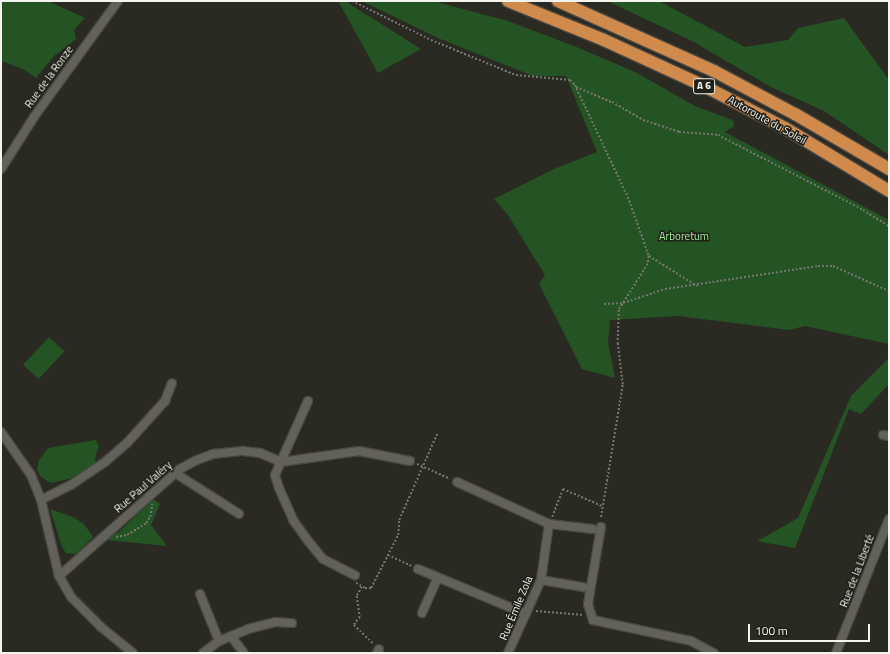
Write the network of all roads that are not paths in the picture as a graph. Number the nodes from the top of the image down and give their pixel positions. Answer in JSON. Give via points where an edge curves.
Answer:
{"nodes":[{"id":1,"x":118,"y":1,"type":"edge"},
{"id":2,"x":508,"y":1,"type":"edge"},
{"id":3,"x":558,"y":1,"type":"edge"},
{"id":4,"x":1,"y":169,"type":"edge"},
{"id":5,"x":889,"y":169,"type":"edge"},
{"id":6,"x":889,"y":191,"type":"edge"},
{"id":7,"x":172,"y":383,"type":"dead end"},
{"id":8,"x":308,"y":401,"type":"dead end"},
{"id":9,"x":1,"y":432,"type":"edge"},
{"id":10,"x":410,"y":461,"type":"road end"},
{"id":11,"x":281,"y":462,"type":"junction"},
{"id":12,"x":175,"y":473,"type":"junction"},
{"id":13,"x":457,"y":482,"type":"road end"},
{"id":14,"x":41,"y":500,"type":"junction"},
{"id":15,"x":239,"y":514,"type":"dead end"},
{"id":16,"x":889,"y":519,"type":"edge"},
{"id":17,"x":550,"y":524,"type":"junction"},
{"id":18,"x":886,"y":536,"type":"edge"},
{"id":19,"x":418,"y":569,"type":"road end"},
{"id":20,"x":58,"y":574,"type":"junction"},
{"id":21,"x":355,"y":575,"type":"road end"},
{"id":22,"x":438,"y":577,"type":"junction"},
{"id":23,"x":540,"y":580,"type":"junction"},
{"id":24,"x":583,"y":587,"type":"dead end"},
{"id":25,"x":200,"y":594,"type":"dead end"},
{"id":26,"x":527,"y":612,"type":"junction"},
{"id":27,"x":422,"y":613,"type":"dead end"},
{"id":28,"x":292,"y":623,"type":"dead end"},
{"id":29,"x":231,"y":636,"type":"junction"},
{"id":30,"x":219,"y":641,"type":"junction"},
{"id":31,"x":133,"y":653,"type":"edge"},
{"id":32,"x":203,"y":653,"type":"edge"},
{"id":33,"x":244,"y":653,"type":"edge"},
{"id":34,"x":508,"y":653,"type":"edge"},
{"id":35,"x":714,"y":653,"type":"edge"},
{"id":36,"x":836,"y":653,"type":"edge"}],
"edges":[{"from":1,"to":4,"type":"street","name":"Rue de la Ronze","via":[[34,117]]},
{"from":2,"to":6,"type":"highway","name":"Autoroute du Soleil","number":"A 6","via":[[604,40],[704,86],[785,128]]},
{"from":3,"to":5,"type":"highway","name":"Autoroute du Soleil","number":"A 6","via":[[714,71],[795,114]]},
{"from":7,"to":14,"type":"street","via":[[165,401],[127,443],[71,485]]},
{"from":8,"to":11,"type":"street"},
{"from":9,"to":14,"type":"street","via":[[31,475]]},
{"from":10,"to":11,"type":"street","via":[[359,451]]},
{"from":11,"to":12,"type":"street","name":"Rue Paul Valéry","via":[[254,452],[213,454]]},
{"from":11,"to":21,"type":"street","via":[[275,475],[293,520],[323,559]]},
{"from":12,"to":15,"type":"street"},
{"from":12,"to":20,"type":"street","name":"Rue Paul Valéry"},
{"from":13,"to":17,"type":"street"},
{"from":14,"to":20,"type":"street"},
{"from":16,"to":18,"type":"street","name":"Rue de la Liberté"},
{"from":17,"to":23,"type":"street","name":"Rue Émile Zola"},
{"from":17,"to":35,"type":"street","via":[[597,528],[588,604],[593,620],[692,641]]},
{"from":18,"to":36,"type":"street","name":"Rue de la Liberté"},
{"from":19,"to":22,"type":"street"},
{"from":20,"to":31,"type":"street","via":[[71,597],[87,614]]},
{"from":22,"to":26,"type":"street"},
{"from":22,"to":27,"type":"street"},
{"from":23,"to":24,"type":"street"},
{"from":23,"to":26,"type":"street","name":"Rue Émile Zola"},
{"from":25,"to":30,"type":"street"},
{"from":26,"to":34,"type":"street","name":"Rue Émile Zola"},
{"from":28,"to":29,"type":"street","via":[[276,622]]},
{"from":29,"to":30,"type":"street"},
{"from":29,"to":33,"type":"street"},
{"from":30,"to":32,"type":"street"}]}
